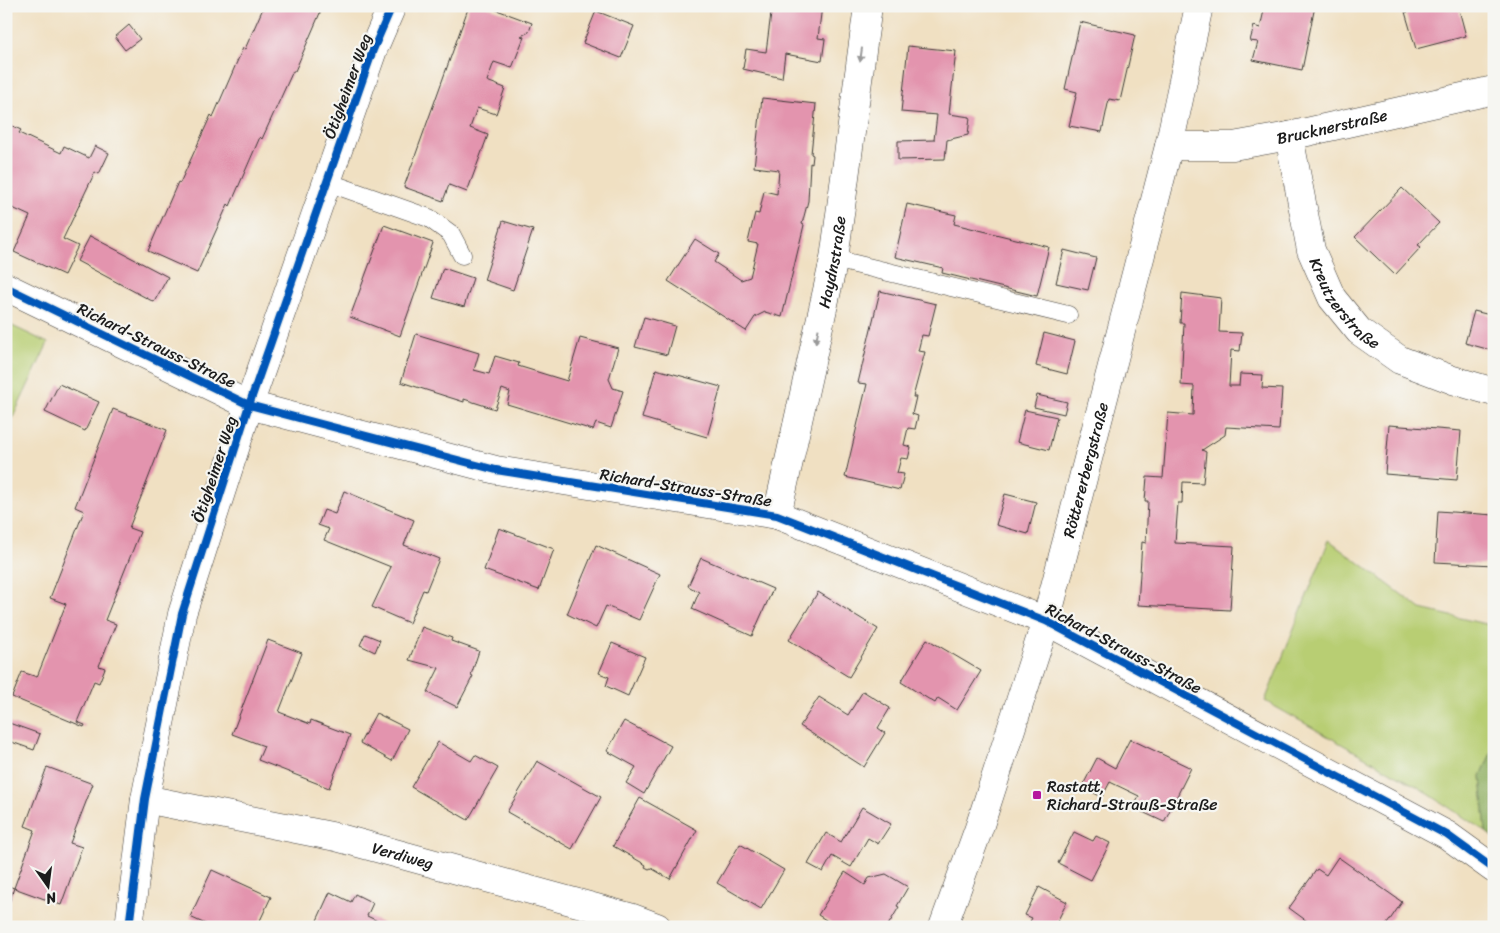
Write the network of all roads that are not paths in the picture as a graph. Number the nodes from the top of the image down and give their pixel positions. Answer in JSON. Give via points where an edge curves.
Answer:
{"nodes":[{"id":1,"x":392,"y":6,"type":"edge"},
{"id":2,"x":868,"y":6,"type":"edge"},
{"id":3,"x":1199,"y":6,"type":"edge"},
{"id":4,"x":1494,"y":90,"type":"edge"},
{"id":5,"x":1289,"y":136,"type":"junction"},
{"id":6,"x":1169,"y":146,"type":"junction"},
{"id":7,"x":327,"y":182,"type":"junction"},
{"id":8,"x":462,"y":255,"type":"dead end"},
{"id":9,"x":834,"y":259,"type":"junction"},
{"id":10,"x":6,"y":287,"type":"edge"},
{"id":11,"x":1068,"y":314,"type":"dead end"},
{"id":12,"x":1494,"y":392,"type":"edge"},
{"id":13,"x":249,"y":405,"type":"junction"},
{"id":14,"x":778,"y":516,"type":"junction"},
{"id":15,"x":1046,"y":621,"type":"junction"},
{"id":16,"x":145,"y":799,"type":"junction"},
{"id":17,"x":1494,"y":869,"type":"edge"},
{"id":18,"x":128,"y":927,"type":"edge"},
{"id":19,"x":657,"y":927,"type":"edge"},
{"id":20,"x":943,"y":927,"type":"edge"}],
"edges":[{"from":1,"to":7,"type":"street","name":"Ötigheimer Weg","via":[[373,50]]},
{"from":2,"to":9,"type":"street","name":"Haydnstraße","one_way":true},
{"from":3,"to":6,"type":"street","name":"Röttererbergstraße"},
{"from":4,"to":5,"type":"street","name":"Brucknerstraße"},
{"from":5,"to":6,"type":"street","name":"Brucknerstraße","via":[[1233,146]]},
{"from":5,"to":12,"type":"street","name":"Kreutzerstraße","via":[[1311,250],[1332,298],[1359,331],[1400,360]]},
{"from":6,"to":15,"type":"street","name":"Röttererbergstraße"},
{"from":7,"to":8,"type":"lane","via":[[428,218],[451,234]]},
{"from":7,"to":13,"type":"street","name":"Ötigheimer Weg"},
{"from":9,"to":11,"type":"lane"},
{"from":9,"to":14,"type":"street","name":"Haydnstraße","one_way":true},
{"from":10,"to":13,"type":"street","name":"Richard-Strauss-Straße"},
{"from":13,"to":14,"type":"street","name":"Richard-Strauss-Straße","via":[[496,470]]},
{"from":13,"to":16,"type":"street","name":"Ötigheimer Weg","via":[[182,614]]},
{"from":14,"to":15,"type":"street","name":"Richard-Strauss-Straße"},
{"from":15,"to":17,"type":"street","name":"Richard-Strauss-Straße","via":[[1447,836]]},
{"from":15,"to":20,"type":"street","name":"Röttererbergstraße","via":[[979,828]]},
{"from":16,"to":18,"type":"street","name":"Ötigheimer Weg"},
{"from":16,"to":19,"type":"street","name":"Verdiweg","via":[[336,837]]}]}
